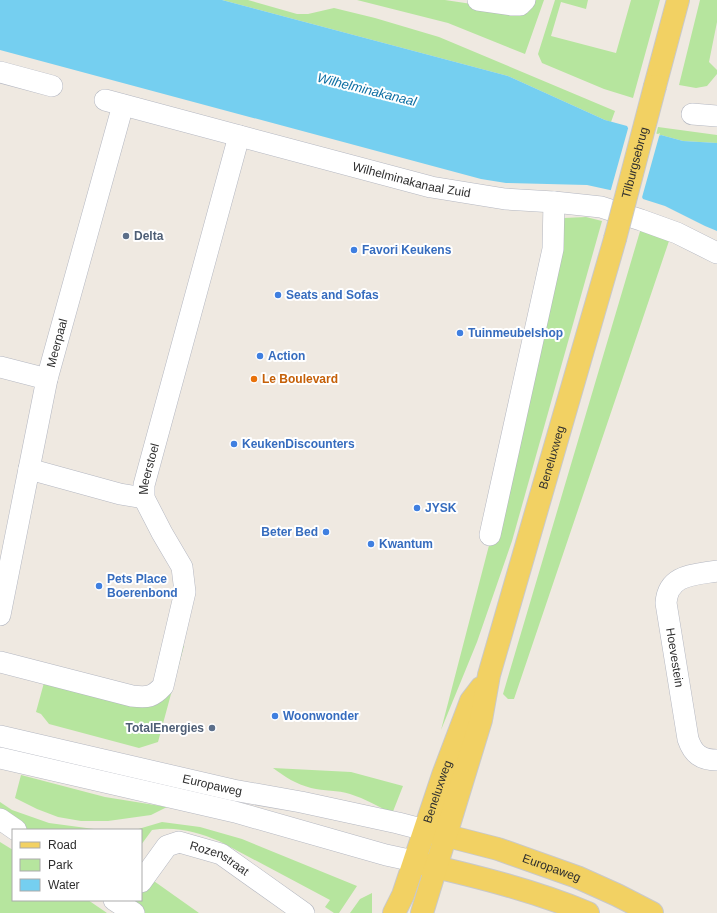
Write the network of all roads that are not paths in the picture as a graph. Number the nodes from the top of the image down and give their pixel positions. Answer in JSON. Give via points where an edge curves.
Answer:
{"nodes":[{"id":1,"x":478,"y":0,"type":"edge"},
{"id":2,"x":525,"y":0,"type":"edge"},
{"id":3,"x":678,"y":0,"type":"edge"},
{"id":4,"x":0,"y":72,"type":"edge"},
{"id":5,"x":52,"y":86,"type":"dead end"},
{"id":6,"x":114,"y":102,"type":"joint"},
{"id":7,"x":692,"y":114,"type":"dead end"},
{"id":8,"x":717,"y":116,"type":"edge"},
{"id":9,"x":239,"y":136,"type":"junction"},
{"id":10,"x":554,"y":202,"type":"junction"},
{"id":11,"x":615,"y":239,"type":"joint"},
{"id":12,"x":717,"y":253,"type":"edge"},
{"id":13,"x":0,"y":367,"type":"edge"},
{"id":14,"x":47,"y":379,"type":"junction"},
{"id":15,"x":29,"y":469,"type":"junction"},
{"id":16,"x":144,"y":498,"type":"junction"},
{"id":17,"x":490,"y":536,"type":"dead end"},
{"id":18,"x":717,"y":571,"type":"edge"},
{"id":19,"x":0,"y":615,"type":"edge"},
{"id":20,"x":5,"y":663,"type":"edge"},
{"id":21,"x":490,"y":675,"type":"junction"},
{"id":22,"x":0,"y":736,"type":"edge"},
{"id":23,"x":0,"y":758,"type":"edge"},
{"id":24,"x":717,"y":760,"type":"edge"},
{"id":25,"x":0,"y":818,"type":"edge"},
{"id":26,"x":15,"y":829,"type":"edge"},
{"id":27,"x":425,"y":830,"type":"junction"},
{"id":28,"x":446,"y":836,"type":"junction"},
{"id":29,"x":414,"y":861,"type":"junction"},
{"id":30,"x":437,"y":867,"type":"junction"},
{"id":31,"x":142,"y":881,"type":"edge"},
{"id":32,"x":304,"y":913,"type":"edge"},
{"id":33,"x":394,"y":913,"type":"edge"},
{"id":34,"x":422,"y":913,"type":"edge"},
{"id":35,"x":588,"y":913,"type":"edge"},
{"id":36,"x":652,"y":913,"type":"edge"}],
"edges":[{"from":1,"to":2,"type":"street","via":[[512,6],[520,5]]},
{"from":3,"to":11,"type":"main road","name":"Tilburgsebrug","bridge":true},
{"from":4,"to":5,"type":"street"},
{"from":6,"to":9,"type":"street","name":"Wilhelminakanaal Zuid"},
{"from":6,"to":14,"type":"street","name":"Meerpaal"},
{"from":7,"to":8,"type":"street"},
{"from":9,"to":10,"type":"street","name":"Wilhelminakanaal Zuid","via":[[431,187],[505,199]]},
{"from":9,"to":16,"type":"street","name":"Meerstoel","via":[[146,478]]},
{"from":10,"to":12,"type":"street","name":"Wilhelminakanaal Zuid","via":[[601,207],[677,233]]},
{"from":10,"to":17,"type":"street","via":[[553,249]]},
{"from":11,"to":21,"type":"main road","name":"Beneluxweg"},
{"from":13,"to":14,"type":"street"},
{"from":14,"to":15,"type":"street","name":"Meerpaal"},
{"from":15,"to":16,"type":"street"},
{"from":15,"to":19,"type":"street","name":"Meerpaal"},
{"from":16,"to":20,"type":"street","name":"Meerstoel","via":[[182,567],[185,592],[163,686],[156,694],[145,698]]},
{"from":18,"to":24,"type":"street","name":"Hoevestein","via":[[679,579],[668,592],[666,603],[688,739],[696,754],[709,760]]},
{"from":21,"to":27,"type":"main road","name":"Beneluxweg","via":[[471,701]]},
{"from":21,"to":28,"type":"main road","name":"Beneluxweg","via":[[481,720]]},
{"from":22,"to":27,"type":"street","name":"Europaweg","via":[[233,790],[301,802]]},
{"from":23,"to":29,"type":"street","name":"Europaweg","via":[[235,812]]},
{"from":25,"to":26,"type":"street"},
{"from":27,"to":28,"type":"main road","name":"Europaweg"},
{"from":27,"to":29,"type":"main road","name":"Beneluxweg"},
{"from":28,"to":30,"type":"main road","name":"Beneluxweg"},
{"from":28,"to":36,"type":"main road","name":"Europaweg","via":[[498,849],[577,877]]},
{"from":29,"to":30,"type":"main road"},
{"from":29,"to":33,"type":"main road","name":"Beneluxweg"},
{"from":30,"to":34,"type":"main road","name":"Beneluxweg"},
{"from":30,"to":35,"type":"main road","via":[[565,903]]},
{"from":31,"to":32,"type":"street","name":"Rozenstraat","via":[[167,846],[179,842],[220,854]]}]}
